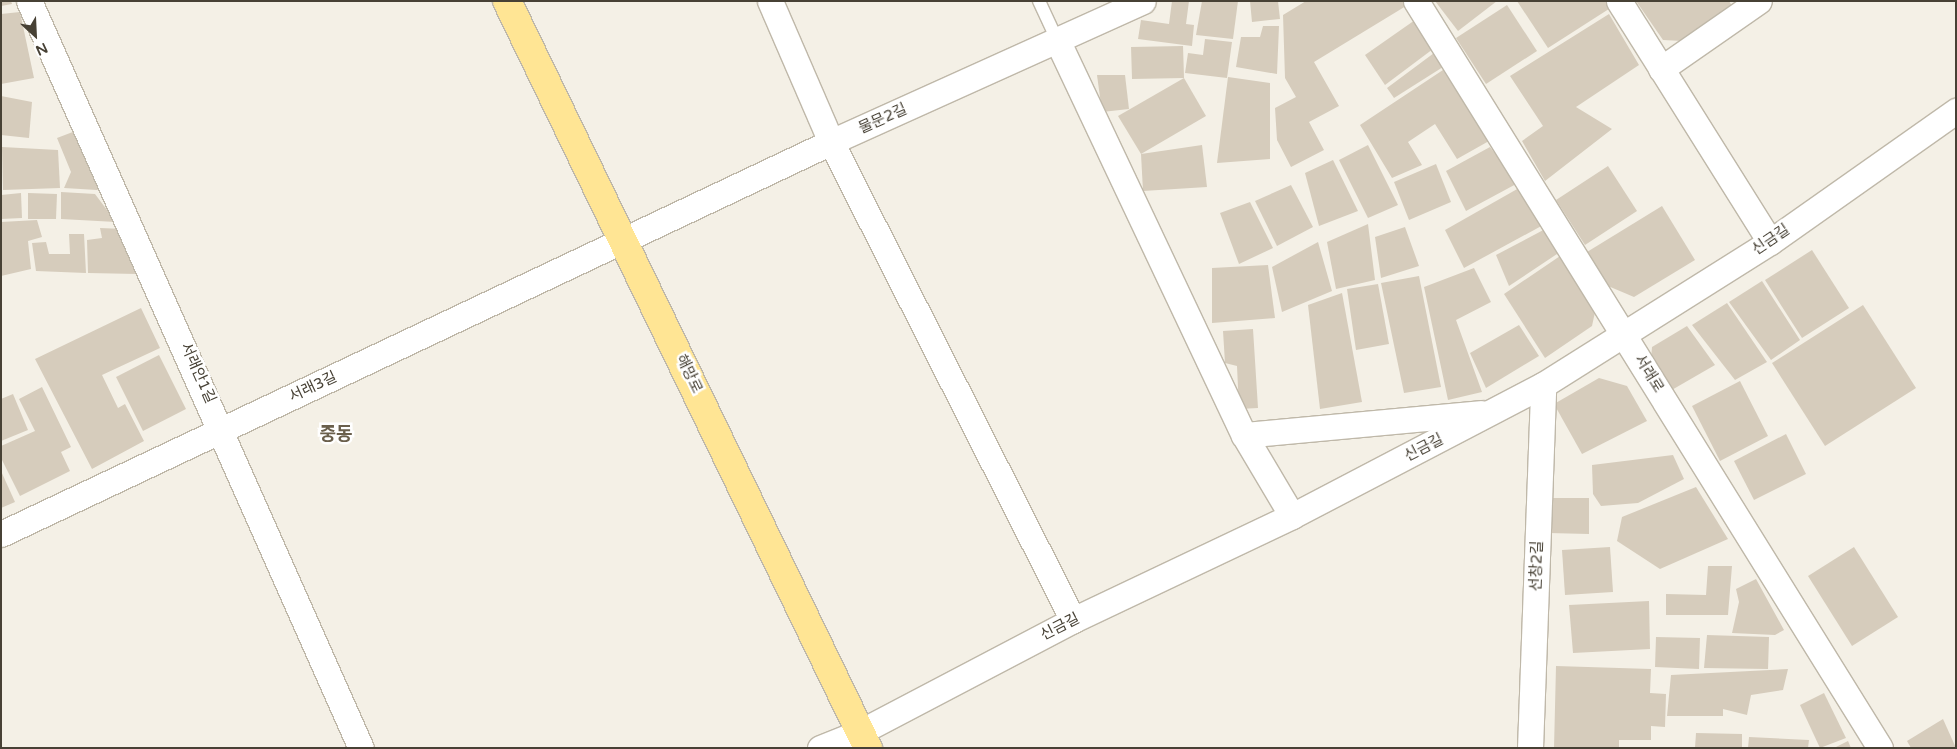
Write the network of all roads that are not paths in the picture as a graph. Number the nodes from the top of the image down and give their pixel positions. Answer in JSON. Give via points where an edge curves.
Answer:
{"nodes":[{"id":1,"x":29,"y":1,"type":"edge"},
{"id":2,"x":507,"y":1,"type":"edge"},
{"id":3,"x":770,"y":1,"type":"edge"},
{"id":4,"x":1039,"y":1,"type":"edge"},
{"id":5,"x":1143,"y":1,"type":"edge"},
{"id":6,"x":1416,"y":1,"type":"edge"},
{"id":7,"x":1619,"y":1,"type":"edge"},
{"id":8,"x":1759,"y":1,"type":"edge"},
{"id":9,"x":1058,"y":42,"type":"junction"},
{"id":10,"x":1661,"y":69,"type":"junction"},
{"id":11,"x":1956,"y":111,"type":"edge"},
{"id":12,"x":831,"y":142,"type":"junction"},
{"id":13,"x":625,"y":241,"type":"junction"},
{"id":14,"x":1770,"y":242,"type":"junction"},
{"id":15,"x":1623,"y":332,"type":"junction"},
{"id":16,"x":1543,"y":385,"type":"junction"},
{"id":17,"x":1493,"y":412,"type":"junction"},
{"id":18,"x":223,"y":429,"type":"junction"},
{"id":19,"x":1244,"y":435,"type":"junction"},
{"id":20,"x":1292,"y":516,"type":"junction"},
{"id":21,"x":1,"y":534,"type":"edge"},
{"id":22,"x":1073,"y":620,"type":"junction"},
{"id":23,"x":864,"y":740,"type":"edge"},
{"id":24,"x":361,"y":748,"type":"edge"},
{"id":25,"x":820,"y":748,"type":"edge"},
{"id":26,"x":1530,"y":748,"type":"edge"},
{"id":27,"x":1880,"y":748,"type":"edge"}],
"edges":[{"from":1,"to":18,"type":"street","name":"서래안1길"},
{"from":2,"to":13,"type":"main road","name":"해망로"},
{"from":3,"to":12,"type":"street"},
{"from":4,"to":9,"type":"lane"},
{"from":5,"to":9,"type":"street","name":"물문2길"},
{"from":6,"to":15,"type":"street","name":"서래로"},
{"from":7,"to":10,"type":"street"},
{"from":8,"to":10,"type":"street"},
{"from":9,"to":12,"type":"street","name":"물문2길"},
{"from":9,"to":19,"type":"street"},
{"from":10,"to":14,"type":"street"},
{"from":11,"to":14,"type":"street","name":"신금길"},
{"from":12,"to":13,"type":"street","name":"물문2길"},
{"from":12,"to":22,"type":"street"},
{"from":13,"to":18,"type":"street","name":"서래3길"},
{"from":13,"to":23,"type":"main road","name":"해망로"},
{"from":14,"to":15,"type":"street","name":"신금길"},
{"from":15,"to":16,"type":"street","name":"신금길"},
{"from":15,"to":27,"type":"street","name":"서래로"},
{"from":16,"to":17,"type":"street","name":"신금길"},
{"from":16,"to":26,"type":"street","name":"선창2길"},
{"from":17,"to":19,"type":"street"},
{"from":17,"to":20,"type":"street","name":"신금길"},
{"from":18,"to":21,"type":"street","name":"서래3길"},
{"from":18,"to":24,"type":"street","name":"서래안1길"},
{"from":19,"to":20,"type":"street"},
{"from":20,"to":22,"type":"street","name":"신금길"},
{"from":22,"to":23,"type":"street","name":"신금길"},
{"from":23,"to":25,"type":"street","name":"신금길"}]}
